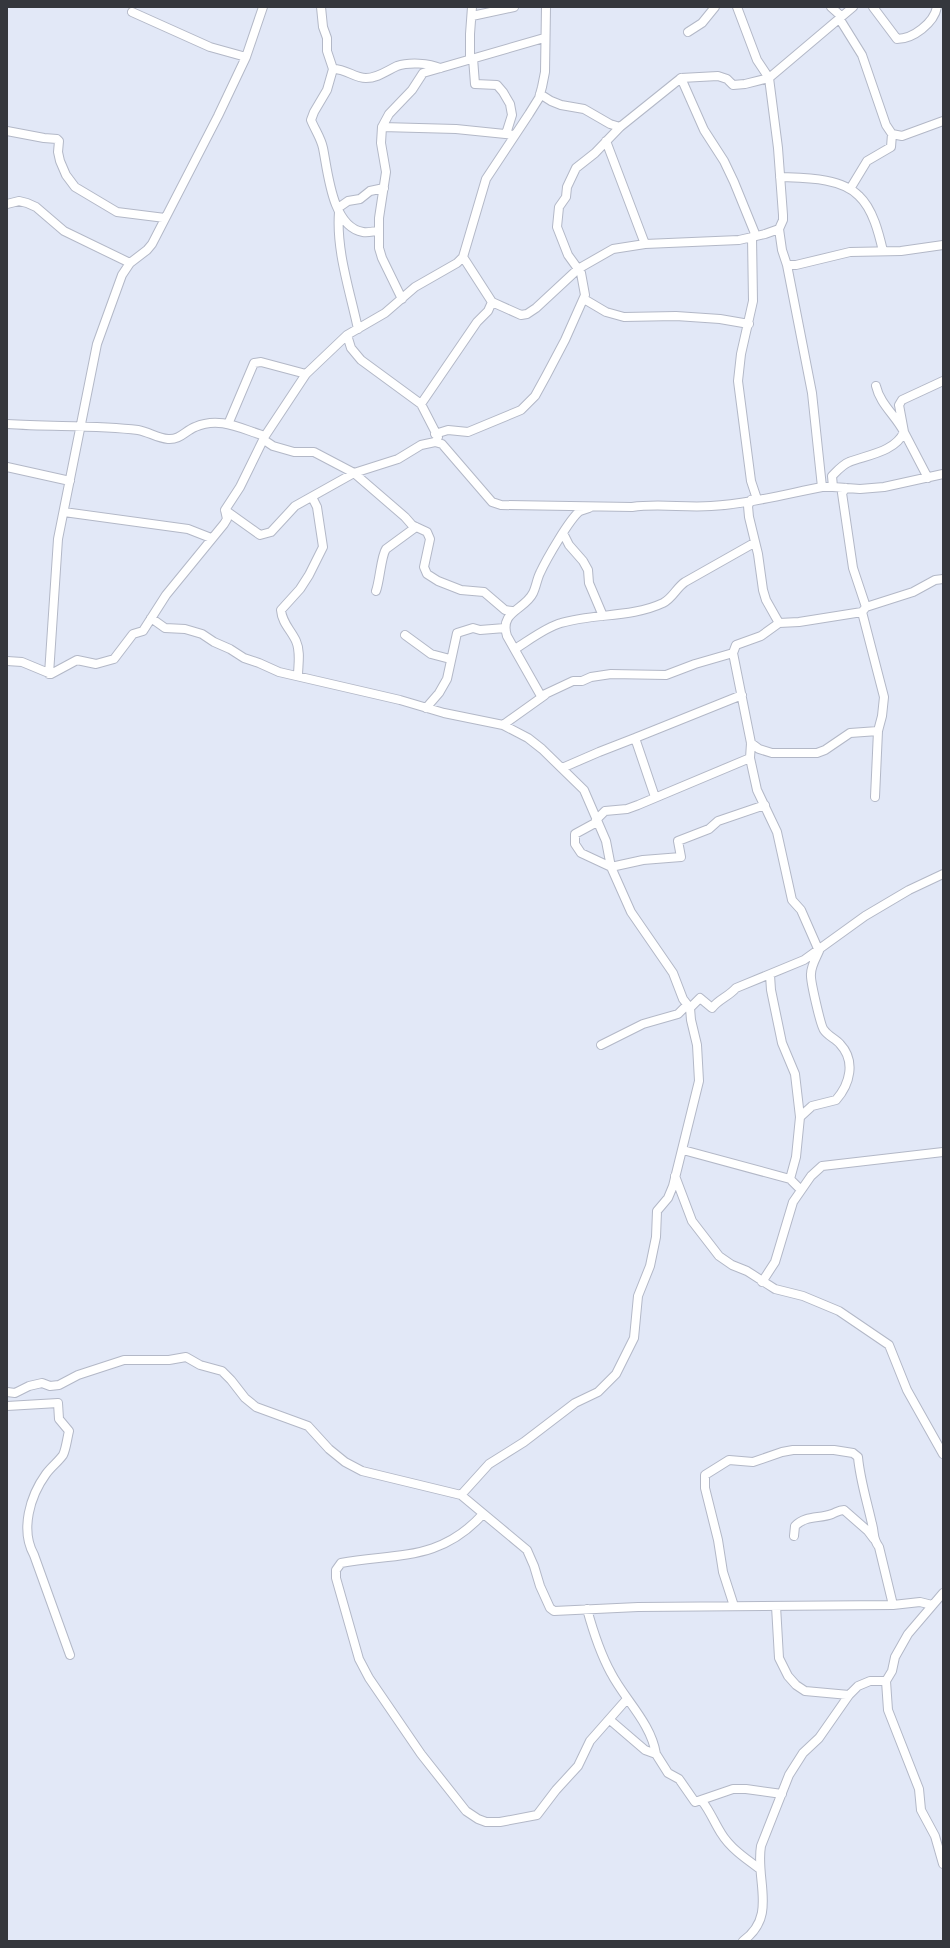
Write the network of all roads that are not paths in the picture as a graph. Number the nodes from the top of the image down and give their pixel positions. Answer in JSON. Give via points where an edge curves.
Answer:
{"nodes":[{"id":1,"x":263,"y":7,"type":"edge"},
{"id":2,"x":322,"y":7,"type":"edge"},
{"id":3,"x":472,"y":7,"type":"edge"},
{"id":4,"x":514,"y":7,"type":"edge"},
{"id":5,"x":546,"y":7,"type":"edge"},
{"id":6,"x":715,"y":7,"type":"edge"},
{"id":7,"x":737,"y":7,"type":"edge"},
{"id":8,"x":831,"y":7,"type":"edge"},
{"id":9,"x":853,"y":7,"type":"edge"},
{"id":10,"x":872,"y":7,"type":"edge"},
{"id":11,"x":937,"y":7,"type":"edge"},
{"id":12,"x":132,"y":12,"type":"dead end"},
{"id":13,"x":472,"y":16,"type":"junction"},
{"id":14,"x":840,"y":17,"type":"junction"},
{"id":15,"x":688,"y":32,"type":"dead end"},
{"id":16,"x":544,"y":38,"type":"junction"},
{"id":17,"x":246,"y":57,"type":"junction"},
{"id":18,"x":472,"y":58,"type":"junction"},
{"id":19,"x":440,"y":68,"type":"junction"},
{"id":20,"x":334,"y":69,"type":"junction"},
{"id":21,"x":681,"y":78,"type":"junction"},
{"id":22,"x":769,"y":78,"type":"junction"},
{"id":23,"x":540,"y":94,"type":"junction"},
{"id":24,"x":943,"y":121,"type":"edge"},
{"id":25,"x":382,"y":127,"type":"junction"},
{"id":26,"x":620,"y":127,"type":"junction"},
{"id":27,"x":7,"y":131,"type":"edge"},
{"id":28,"x":510,"y":134,"type":"junction"},
{"id":29,"x":892,"y":134,"type":"junction"},
{"id":30,"x":606,"y":141,"type":"junction"},
{"id":31,"x":780,"y":177,"type":"junction"},
{"id":32,"x":384,"y":188,"type":"junction"},
{"id":33,"x":850,"y":190,"type":"junction"},
{"id":34,"x":7,"y":204,"type":"edge"},
{"id":35,"x":339,"y":210,"type":"junction"},
{"id":36,"x":165,"y":218,"type":"junction"},
{"id":37,"x":779,"y":229,"type":"junction"},
{"id":38,"x":378,"y":230,"type":"junction"},
{"id":39,"x":754,"y":236,"type":"junction"},
{"id":40,"x":645,"y":244,"type":"junction"},
{"id":41,"x":943,"y":246,"type":"edge"},
{"id":42,"x":883,"y":251,"type":"junction"},
{"id":43,"x":463,"y":257,"type":"junction"},
{"id":44,"x":130,"y":263,"type":"junction"},
{"id":45,"x":787,"y":265,"type":"junction"},
{"id":46,"x":578,"y":269,"type":"junction"},
{"id":47,"x":402,"y":299,"type":"junction"},
{"id":48,"x":584,"y":299,"type":"junction"},
{"id":49,"x":492,"y":302,"type":"junction"},
{"id":50,"x":749,"y":324,"type":"junction"},
{"id":51,"x":358,"y":329,"type":"junction"},
{"id":52,"x":348,"y":335,"type":"junction"},
{"id":53,"x":306,"y":374,"type":"junction"},
{"id":54,"x":943,"y":381,"type":"edge"},
{"id":55,"x":876,"y":386,"type":"dead end"},
{"id":56,"x":421,"y":404,"type":"junction"},
{"id":57,"x":229,"y":422,"type":"junction"},
{"id":58,"x":7,"y":424,"type":"edge"},
{"id":59,"x":81,"y":428,"type":"junction"},
{"id":60,"x":904,"y":432,"type":"junction"},
{"id":61,"x":264,"y":438,"type":"junction"},
{"id":62,"x":435,"y":438,"type":"junction"},
{"id":63,"x":7,"y":467,"type":"edge"},
{"id":64,"x":354,"y":474,"type":"junction"},
{"id":65,"x":943,"y":474,"type":"edge"},
{"id":66,"x":928,"y":478,"type":"junction"},
{"id":67,"x":70,"y":481,"type":"junction"},
{"id":68,"x":833,"y":486,"type":"junction"},
{"id":69,"x":822,"y":487,"type":"junction"},
{"id":70,"x":846,"y":488,"type":"junction"},
{"id":71,"x":312,"y":497,"type":"junction"},
{"id":72,"x":754,"y":499,"type":"junction"},
{"id":73,"x":596,"y":506,"type":"junction"},
{"id":74,"x":225,"y":510,"type":"junction"},
{"id":75,"x":64,"y":512,"type":"junction"},
{"id":76,"x":416,"y":527,"type":"junction"},
{"id":77,"x":563,"y":533,"type":"junction"},
{"id":78,"x":211,"y":538,"type":"junction"},
{"id":79,"x":754,"y":543,"type":"junction"},
{"id":80,"x":943,"y":579,"type":"edge"},
{"id":81,"x":376,"y":591,"type":"dead end"},
{"id":82,"x":864,"y":610,"type":"junction"},
{"id":83,"x":512,"y":611,"type":"junction"},
{"id":84,"x":603,"y":616,"type":"junction"},
{"id":85,"x":151,"y":618,"type":"junction"},
{"id":86,"x":779,"y":623,"type":"junction"},
{"id":87,"x":505,"y":628,"type":"junction"},
{"id":88,"x":406,"y":635,"type":"dead end"},
{"id":89,"x":515,"y":648,"type":"junction"},
{"id":90,"x":733,"y":654,"type":"junction"},
{"id":91,"x":450,"y":659,"type":"junction"},
{"id":92,"x":7,"y":661,"type":"edge"},
{"id":93,"x":49,"y":674,"type":"junction"},
{"id":94,"x":298,"y":676,"type":"junction"},
{"id":95,"x":545,"y":695,"type":"junction"},
{"id":96,"x":742,"y":695,"type":"junction"},
{"id":97,"x":426,"y":708,"type":"junction"},
{"id":98,"x":503,"y":725,"type":"junction"},
{"id":99,"x":878,"y":731,"type":"junction"},
{"id":100,"x":634,"y":738,"type":"junction"},
{"id":101,"x":751,"y":743,"type":"junction"},
{"id":102,"x":750,"y":758,"type":"junction"},
{"id":103,"x":562,"y":768,"type":"junction"},
{"id":104,"x":655,"y":796,"type":"junction"},
{"id":105,"x":875,"y":797,"type":"dead end"},
{"id":106,"x":765,"y":805,"type":"junction"},
{"id":107,"x":597,"y":821,"type":"junction"},
{"id":108,"x":611,"y":867,"type":"junction"},
{"id":109,"x":943,"y":874,"type":"edge"},
{"id":110,"x":819,"y":950,"type":"junction"},
{"id":111,"x":770,"y":975,"type":"junction"},
{"id":112,"x":689,"y":1007,"type":"junction"},
{"id":113,"x":601,"y":1045,"type":"dead end"},
{"id":114,"x":800,"y":1117,"type":"junction"},
{"id":115,"x":683,"y":1150,"type":"junction"},
{"id":116,"x":943,"y":1152,"type":"edge"},
{"id":117,"x":675,"y":1176,"type":"junction"},
{"id":118,"x":790,"y":1179,"type":"junction"},
{"id":119,"x":800,"y":1188,"type":"junction"},
{"id":120,"x":762,"y":1282,"type":"junction"},
{"id":121,"x":7,"y":1392,"type":"edge"},
{"id":122,"x":7,"y":1406,"type":"edge"},
{"id":123,"x":943,"y":1454,"type":"edge"},
{"id":124,"x":461,"y":1495,"type":"junction"},
{"id":125,"x":482,"y":1515,"type":"junction"},
{"id":126,"x":794,"y":1536,"type":"dead end"},
{"id":127,"x":874,"y":1539,"type":"junction"},
{"id":128,"x":943,"y":1593,"type":"edge"},
{"id":129,"x":932,"y":1604,"type":"junction"},
{"id":130,"x":893,"y":1605,"type":"junction"},
{"id":131,"x":734,"y":1606,"type":"junction"},
{"id":132,"x":776,"y":1606,"type":"junction"},
{"id":133,"x":587,"y":1609,"type":"junction"},
{"id":134,"x":70,"y":1655,"type":"dead end"},
{"id":135,"x":886,"y":1681,"type":"junction"},
{"id":136,"x":849,"y":1695,"type":"junction"},
{"id":137,"x":627,"y":1699,"type":"junction"},
{"id":138,"x":610,"y":1720,"type":"junction"},
{"id":139,"x":656,"y":1754,"type":"junction"},
{"id":140,"x":782,"y":1794,"type":"junction"},
{"id":141,"x":702,"y":1801,"type":"junction"},
{"id":142,"x":943,"y":1864,"type":"edge"},
{"id":143,"x":760,"y":1869,"type":"junction"},
{"id":144,"x":743,"y":1941,"type":"edge"}],
"edges":[{"from":1,"to":17,"type":"street"},
{"from":2,"to":20,"type":"street","via":[[327,51]]},
{"from":3,"to":13,"type":"street"},
{"from":4,"to":13,"type":"street"},
{"from":5,"to":16,"type":"street"},
{"from":6,"to":15,"type":"street","via":[[702,22]]},
{"from":7,"to":22,"type":"street","via":[[757,60]]},
{"from":8,"to":14,"type":"street"},
{"from":9,"to":14,"type":"street"},
{"from":10,"to":11,"type":"street","via":[[897,39],[904,39],[926,26],[934,17]]},
{"from":12,"to":17,"type":"street","via":[[210,47]]},
{"from":13,"to":18,"type":"street"},
{"from":14,"to":22,"type":"street"},
{"from":14,"to":29,"type":"street","via":[[862,55],[886,125]]},
{"from":16,"to":18,"type":"street"},
{"from":16,"to":23,"type":"street","via":[[545,72]]},
{"from":17,"to":36,"type":"street"},
{"from":18,"to":19,"type":"street"},
{"from":18,"to":28,"type":"street","via":[[475,84],[497,86],[510,104]]},
{"from":19,"to":20,"type":"street","via":[[432,64],[406,64],[376,77],[364,78],[343,69]]},
{"from":19,"to":25,"type":"street","via":[[423,73],[412,90],[389,114]]},
{"from":20,"to":35,"type":"street","via":[[327,90],[311,120],[319,134],[327,174]]},
{"from":21,"to":22,"type":"street","via":[[718,76],[733,84]]},
{"from":21,"to":26,"type":"street"},
{"from":21,"to":39,"type":"street","via":[[704,130],[734,182]]},
{"from":22,"to":31,"type":"street"},
{"from":23,"to":26,"type":"street","via":[[561,105],[584,109]]},
{"from":23,"to":28,"type":"street"},
{"from":24,"to":29,"type":"street","via":[[902,136]]},
{"from":25,"to":28,"type":"street","via":[[456,129]]},
{"from":25,"to":32,"type":"street","via":[[381,143],[386,172]]},
{"from":26,"to":30,"type":"street"},
{"from":27,"to":36,"type":"street","via":[[57,139],[58,152],[66,175],[75,188],[106,207],[117,212]]},
{"from":28,"to":43,"type":"street","via":[[486,179]]},
{"from":29,"to":33,"type":"street","via":[[891,147],[867,161]]},
{"from":30,"to":40,"type":"street"},
{"from":30,"to":46,"type":"street","via":[[596,153],[576,168],[558,211],[557,227],[568,255]]},
{"from":31,"to":33,"type":"street","via":[[815,178]]},
{"from":31,"to":37,"type":"street","via":[[783,220]]},
{"from":32,"to":35,"type":"street","via":[[370,191],[360,199],[348,201]]},
{"from":32,"to":38,"type":"street"},
{"from":33,"to":42,"type":"street","via":[[860,196],[876,227]]},
{"from":34,"to":44,"type":"street","via":[[19,201],[28,203],[64,231]]},
{"from":35,"to":38,"type":"street","via":[[352,228],[362,232]]},
{"from":35,"to":51,"type":"street","via":[[342,257]]},
{"from":36,"to":44,"type":"street","via":[[147,250]]},
{"from":37,"to":39,"type":"street"},
{"from":37,"to":45,"type":"street"},
{"from":38,"to":47,"type":"street","via":[[382,258]]},
{"from":39,"to":40,"type":"street","via":[[738,240]]},
{"from":39,"to":50,"type":"street","via":[[754,284]]},
{"from":40,"to":46,"type":"street","via":[[613,249]]},
{"from":41,"to":42,"type":"street"},
{"from":42,"to":45,"type":"street","via":[[850,252]]},
{"from":43,"to":47,"type":"street","via":[[415,287]]},
{"from":43,"to":49,"type":"street"},
{"from":44,"to":59,"type":"street","via":[[122,275],[97,344]]},
{"from":45,"to":69,"type":"street","via":[[812,393]]},
{"from":46,"to":48,"type":"street","via":[[584,286]]},
{"from":46,"to":49,"type":"street","via":[[545,301],[527,314],[513,313]]},
{"from":47,"to":51,"type":"street"},
{"from":48,"to":50,"type":"street","via":[[606,312],[624,317],[676,316]]},
{"from":48,"to":62,"type":"street","via":[[546,376],[526,406],[468,432],[448,430]]},
{"from":49,"to":56,"type":"street"},
{"from":50,"to":72,"type":"street","via":[[741,354],[738,380]]},
{"from":51,"to":52,"type":"street"},
{"from":52,"to":53,"type":"street"},
{"from":52,"to":56,"type":"street","via":[[355,354]]},
{"from":53,"to":57,"type":"street","via":[[261,362],[254,363]]},
{"from":53,"to":61,"type":"street"},
{"from":54,"to":60,"type":"street","via":[[900,403]]},
{"from":55,"to":60,"type":"street","via":[[879,397],[897,418]]},
{"from":56,"to":62,"type":"street","via":[[429,416]]},
{"from":57,"to":59,"type":"street","via":[[198,426],[171,439],[139,430]]},
{"from":57,"to":61,"type":"street"},
{"from":58,"to":59,"type":"street"},
{"from":59,"to":67,"type":"street"},
{"from":60,"to":66,"type":"street"},
{"from":60,"to":68,"type":"street","via":[[900,440],[869,457],[848,463],[839,469],[832,476]]},
{"from":61,"to":64,"type":"street","via":[[272,446],[294,452],[314,452]]},
{"from":61,"to":74,"type":"street","via":[[240,487]]},
{"from":62,"to":64,"type":"street","via":[[398,459]]},
{"from":62,"to":73,"type":"street","via":[[492,502],[501,505]]},
{"from":63,"to":67,"type":"street"},
{"from":64,"to":71,"type":"street"},
{"from":64,"to":76,"type":"street"},
{"from":65,"to":66,"type":"street"},
{"from":66,"to":70,"type":"street","via":[[860,490]]},
{"from":67,"to":75,"type":"street"},
{"from":68,"to":69,"type":"street"},
{"from":68,"to":70,"type":"street"},
{"from":69,"to":72,"type":"street"},
{"from":70,"to":82,"type":"street","via":[[842,493],[853,568]]},
{"from":71,"to":74,"type":"street","via":[[295,506],[271,532],[265,535],[260,535]]},
{"from":71,"to":94,"type":"street","via":[[317,507],[323,547],[300,589],[281,610],[282,619],[298,648]]},
{"from":72,"to":73,"type":"street","via":[[711,506],[676,508],[652,504],[632,507]]},
{"from":72,"to":79,"type":"street","via":[[748,506]]},
{"from":73,"to":77,"type":"street","via":[[579,512]]},
{"from":74,"to":78,"type":"street","via":[[227,519]]},
{"from":75,"to":78,"type":"street","via":[[188,529]]},
{"from":75,"to":93,"type":"street","via":[[58,539]]},
{"from":76,"to":81,"type":"street","via":[[383,553]]},
{"from":76,"to":83,"type":"street","via":[[427,532],[430,539],[424,567],[427,574],[462,590],[484,592],[505,610]]},
{"from":77,"to":83,"type":"street","via":[[544,564],[533,594],[523,605]]},
{"from":77,"to":84,"type":"street","via":[[569,546],[588,570],[589,583]]},
{"from":78,"to":85,"type":"street"},
{"from":79,"to":84,"type":"street","via":[[680,585],[672,597],[664,602],[636,612]]},
{"from":79,"to":86,"type":"street","via":[[766,600]]},
{"from":80,"to":82,"type":"street"},
{"from":82,"to":86,"type":"street","via":[[799,622]]},
{"from":82,"to":99,"type":"street","via":[[884,697]]},
{"from":83,"to":87,"type":"street"},
{"from":84,"to":89,"type":"street","via":[[560,623]]},
{"from":85,"to":93,"type":"street","via":[[143,631],[126,640],[114,659],[96,664],[77,660]]},
{"from":85,"to":94,"type":"street","via":[[165,628],[185,629],[202,634],[248,659],[279,672]]},
{"from":86,"to":90,"type":"street","via":[[761,636],[736,645]]},
{"from":87,"to":89,"type":"street"},
{"from":87,"to":91,"type":"street","via":[[473,628],[457,633]]},
{"from":88,"to":91,"type":"street","via":[[431,654]]},
{"from":89,"to":95,"type":"street","via":[[539,694]]},
{"from":90,"to":95,"type":"street","via":[[666,675],[611,674],[591,677],[571,682]]},
{"from":90,"to":96,"type":"street"},
{"from":91,"to":97,"type":"street","via":[[447,679]]},
{"from":92,"to":93,"type":"street","via":[[22,662]]},
{"from":94,"to":97,"type":"street"},
{"from":95,"to":98,"type":"street"},
{"from":96,"to":100,"type":"street"},
{"from":96,"to":101,"type":"street"},
{"from":97,"to":98,"type":"street"},
{"from":98,"to":103,"type":"street","via":[[528,738]]},
{"from":99,"to":101,"type":"street","via":[[850,733],[817,753],[772,753]]},
{"from":99,"to":105,"type":"street"},
{"from":100,"to":103,"type":"street"},
{"from":100,"to":104,"type":"street"},
{"from":101,"to":102,"type":"street"},
{"from":102,"to":104,"type":"street"},
{"from":102,"to":106,"type":"street","via":[[757,790]]},
{"from":103,"to":107,"type":"street","via":[[584,790]]},
{"from":104,"to":107,"type":"street","via":[[627,809],[605,811]]},
{"from":106,"to":108,"type":"street","via":[[718,821],[709,829],[678,841],[681,857],[643,860]]},
{"from":106,"to":110,"type":"street","via":[[777,832],[792,900],[801,910]]},
{"from":107,"to":108,"type":"street","via":[[606,841]]},
{"from":107,"to":108,"type":"street","via":[[575,834],[575,844],[581,853]]},
{"from":108,"to":112,"type":"street","via":[[631,912],[673,973]]},
{"from":109,"to":110,"type":"street","via":[[909,890],[865,916]]},
{"from":110,"to":111,"type":"street","via":[[804,960]]},
{"from":110,"to":114,"type":"street","via":[[812,968],[811,980],[823,1030],[846,1051],[849,1072],[846,1085],[836,1100],[812,1106]]},
{"from":111,"to":112,"type":"street","via":[[736,988],[712,1008],[700,998]]},
{"from":111,"to":114,"type":"street","via":[[782,1043],[795,1074]]},
{"from":112,"to":113,"type":"street","via":[[678,1014],[643,1024]]},
{"from":112,"to":115,"type":"street","via":[[697,1045],[699,1082]]},
{"from":114,"to":118,"type":"street","via":[[796,1157]]},
{"from":115,"to":117,"type":"street"},
{"from":115,"to":118,"type":"street"},
{"from":116,"to":119,"type":"street","via":[[826,1164]]},
{"from":117,"to":120,"type":"street","via":[[692,1221],[711,1247],[732,1265],[747,1271]]},
{"from":117,"to":124,"type":"street","via":[[668,1198],[657,1211],[656,1237],[650,1266],[638,1296],[634,1338],[616,1374],[598,1392],[575,1403],[524,1442],[489,1464]]},
{"from":118,"to":119,"type":"street"},
{"from":119,"to":120,"type":"street","via":[[789,1211],[775,1262]]},
{"from":120,"to":123,"type":"street","via":[[839,1311],[889,1345],[907,1390]]},
{"from":121,"to":124,"type":"street","via":[[15,1393],[42,1383],[50,1386],[59,1385],[78,1375],[124,1360],[169,1360],[186,1357],[200,1366],[222,1371],[256,1407],[308,1426],[345,1462],[362,1470]]},
{"from":122,"to":134,"type":"street","via":[[58,1403],[59,1419],[69,1431],[63,1455],[46,1474],[27,1516],[28,1546],[34,1555]]},
{"from":124,"to":125,"type":"street"},
{"from":125,"to":133,"type":"street","via":[[527,1550],[550,1608],[554,1611]]},
{"from":125,"to":138,"type":"street","via":[[469,1530],[434,1549],[341,1563],[336,1570],[336,1578],[359,1659],[379,1694],[420,1754],[466,1811],[486,1822],[510,1821],[537,1814],[578,1766],[590,1742]]},
{"from":126,"to":127,"type":"street","via":[[795,1526],[798,1524],[810,1518],[844,1510]]},
{"from":127,"to":130,"type":"street"},
{"from":127,"to":131,"type":"street","via":[[874,1528],[863,1493],[858,1457],[852,1452],[793,1450],[753,1462],[734,1459],[725,1461],[705,1475],[704,1482],[723,1572]]},
{"from":128,"to":129,"type":"street"},
{"from":129,"to":130,"type":"street","via":[[920,1602]]},
{"from":129,"to":135,"type":"street","via":[[908,1634],[895,1657],[892,1671]]},
{"from":130,"to":132,"type":"street"},
{"from":131,"to":132,"type":"street"},
{"from":131,"to":133,"type":"street"},
{"from":132,"to":136,"type":"street","via":[[778,1658],[788,1676],[805,1691]]},
{"from":133,"to":137,"type":"street","via":[[595,1639]]},
{"from":135,"to":136,"type":"street","via":[[870,1681],[858,1686]]},
{"from":135,"to":142,"type":"street","via":[[888,1710],[919,1789],[921,1810],[935,1836]]},
{"from":136,"to":140,"type":"street","via":[[819,1738],[794,1765]]},
{"from":137,"to":138,"type":"street"},
{"from":137,"to":139,"type":"street","via":[[650,1733]]},
{"from":138,"to":139,"type":"street","via":[[645,1750]]},
{"from":139,"to":141,"type":"street","via":[[668,1773],[678,1779],[693,1801]]},
{"from":140,"to":141,"type":"street","via":[[733,1789]]},
{"from":140,"to":143,"type":"street","via":[[761,1846]]},
{"from":141,"to":143,"type":"street","via":[[730,1844]]},
{"from":143,"to":144,"type":"street","via":[[764,1902],[762,1916],[753,1933]]}]}
